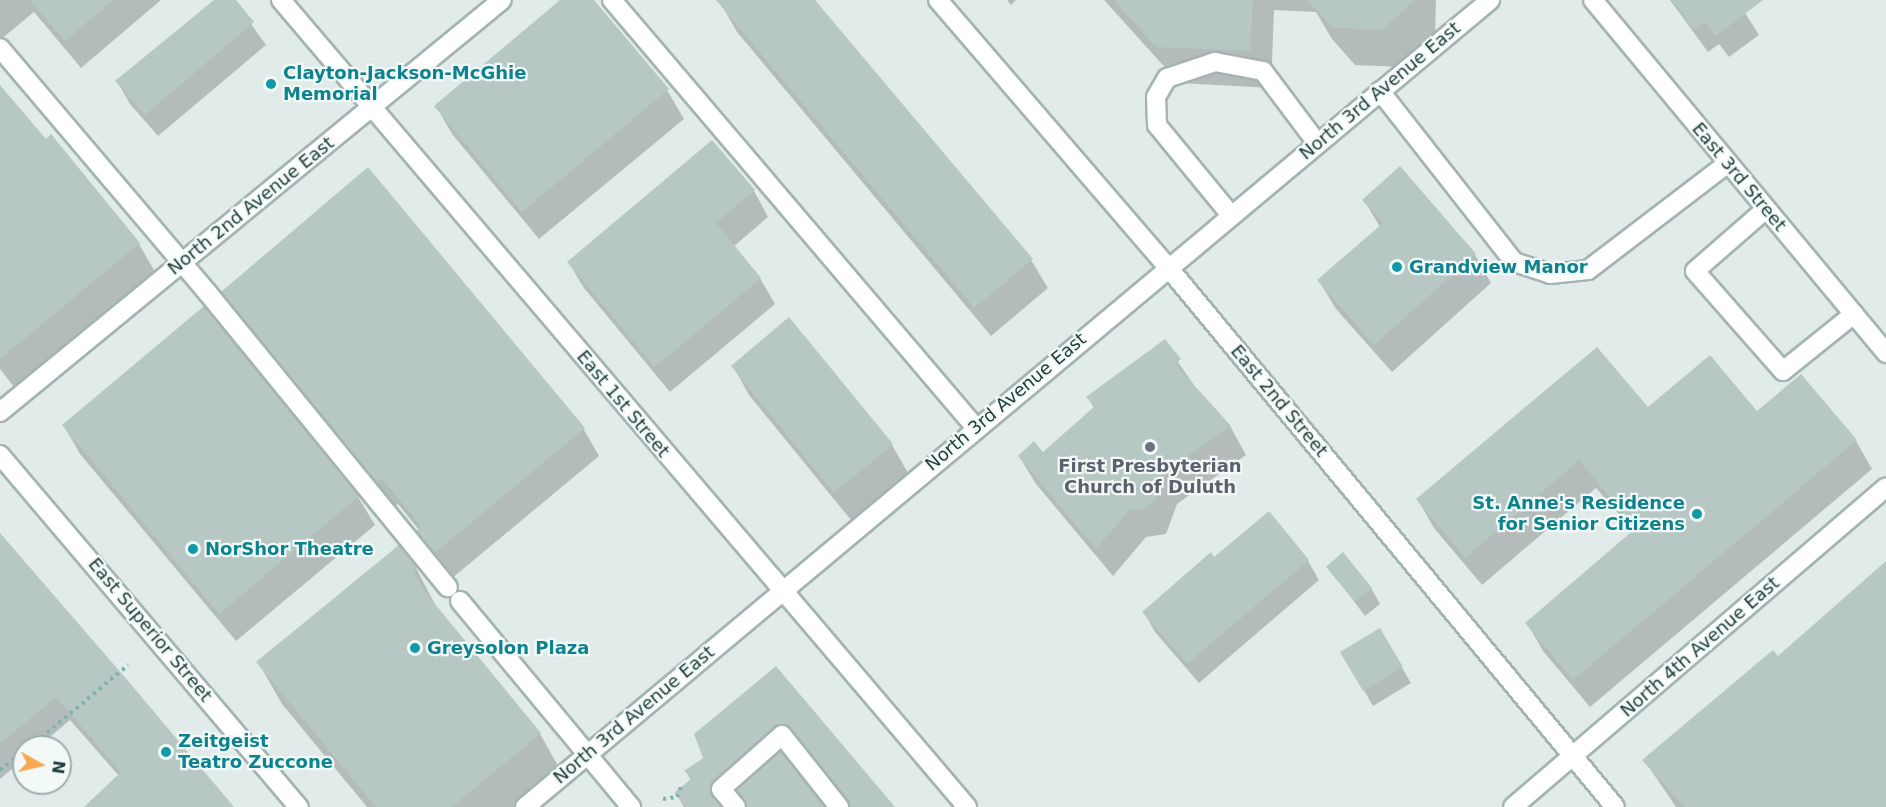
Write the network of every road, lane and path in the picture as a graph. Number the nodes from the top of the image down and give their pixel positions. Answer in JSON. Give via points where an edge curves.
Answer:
{"nodes":[{"id":1,"x":281,"y":0,"type":"edge"},
{"id":2,"x":502,"y":0,"type":"edge"},
{"id":3,"x":612,"y":0,"type":"edge"},
{"id":4,"x":938,"y":0,"type":"edge"},
{"id":5,"x":1490,"y":0,"type":"edge"},
{"id":6,"x":1593,"y":0,"type":"edge"},
{"id":7,"x":0,"y":48,"type":"edge"},
{"id":8,"x":1380,"y":91,"type":"junction"},
{"id":9,"x":372,"y":107,"type":"junction"},
{"id":10,"x":1317,"y":143,"type":"junction"},
{"id":11,"x":1728,"y":163,"type":"junction"},
{"id":12,"x":1766,"y":208,"type":"junction"},
{"id":13,"x":1230,"y":214,"type":"junction"},
{"id":14,"x":182,"y":263,"type":"junction"},
{"id":15,"x":1167,"y":266,"type":"junction"},
{"id":16,"x":1854,"y":314,"type":"junction"},
{"id":17,"x":1886,"y":353,"type":"edge"},
{"id":18,"x":0,"y":412,"type":"edge"},
{"id":19,"x":976,"y":428,"type":"junction"},
{"id":20,"x":0,"y":455,"type":"edge"},
{"id":21,"x":1886,"y":487,"type":"edge"},
{"id":22,"x":448,"y":587,"type":"dead end"},
{"id":23,"x":782,"y":591,"type":"junction"},
{"id":24,"x":460,"y":601,"type":"dead end"},
{"id":25,"x":128,"y":664,"type":"dead end"},
{"id":26,"x":44,"y":735,"type":"edge"},
{"id":27,"x":587,"y":754,"type":"junction"},
{"id":28,"x":1573,"y":757,"type":"junction"},
{"id":29,"x":681,"y":787,"type":"dead end"},
{"id":30,"x":663,"y":799,"type":"dead end"},
{"id":31,"x":299,"y":807,"type":"edge"},
{"id":32,"x":525,"y":807,"type":"edge"},
{"id":33,"x":631,"y":807,"type":"edge"},
{"id":34,"x":736,"y":807,"type":"edge"},
{"id":35,"x":839,"y":807,"type":"edge"},
{"id":36,"x":967,"y":807,"type":"edge"},
{"id":37,"x":1513,"y":807,"type":"edge"},
{"id":38,"x":1615,"y":807,"type":"edge"}],
"edges":[{"from":1,"to":9,"type":"street","name":"East 1st Street"},
{"from":2,"to":9,"type":"street","name":"North 2nd Avenue East"},
{"from":3,"to":19,"type":"street"},
{"from":4,"to":15,"type":"street","name":"East 2nd Street"},
{"from":5,"to":8,"type":"street","name":"North 3rd Avenue East"},
{"from":6,"to":11,"type":"street","name":"East 3rd Street"},
{"from":7,"to":14,"type":"street"},
{"from":8,"to":10,"type":"street","name":"North 3rd Avenue East"},
{"from":8,"to":11,"type":"street","via":[[1514,262],[1550,274],[1588,270]]},
{"from":9,"to":14,"type":"street","name":"North 2nd Avenue East"},
{"from":9,"to":23,"type":"street","name":"East 1st Street"},
{"from":10,"to":13,"type":"street","name":"North 3rd Avenue East"},
{"from":10,"to":13,"type":"street","via":[[1263,72],[1215,62],[1167,78],[1156,97],[1157,125]]},
{"from":11,"to":12,"type":"street","name":"East 3rd Street"},
{"from":12,"to":16,"type":"street","name":"East 3rd Street"},
{"from":12,"to":16,"type":"street","via":[[1695,271],[1783,371]]},
{"from":13,"to":15,"type":"street","name":"North 3rd Avenue East"},
{"from":14,"to":18,"type":"street","name":"North 2nd Avenue East"},
{"from":14,"to":22,"type":"street"},
{"from":15,"to":19,"type":"street","name":"North 3rd Avenue East"},
{"from":15,"to":28,"type":"street","name":"East 2nd Street"},
{"from":16,"to":17,"type":"street","name":"East 3rd Street"},
{"from":19,"to":23,"type":"street","name":"North 3rd Avenue East"},
{"from":20,"to":31,"type":"street","name":"East Superior Street"},
{"from":21,"to":28,"type":"street","name":"North 4th Avenue East"},
{"from":23,"to":27,"type":"street","name":"North 3rd Avenue East"},
{"from":23,"to":36,"type":"street","name":"East 1st Street"},
{"from":24,"to":27,"type":"street"},
{"from":25,"to":26,"type":"path"},
{"from":27,"to":32,"type":"street","name":"North 3rd Avenue East"},
{"from":27,"to":33,"type":"street"},
{"from":28,"to":37,"type":"street","name":"North 4th Avenue East"},
{"from":28,"to":38,"type":"street","name":"East 2nd Street"},
{"from":29,"to":30,"type":"path","via":[[677,797]]},
{"from":34,"to":35,"type":"street","via":[[721,789],[782,735]]}]}
